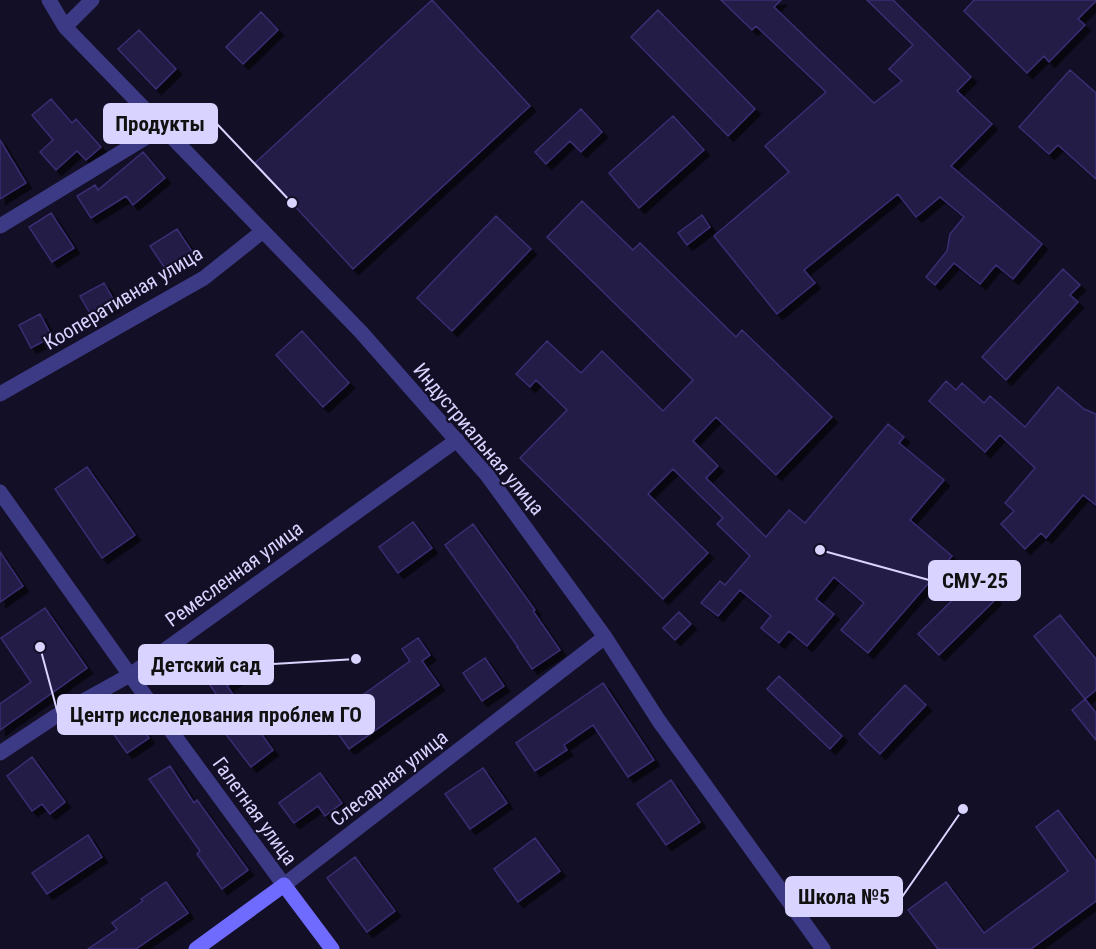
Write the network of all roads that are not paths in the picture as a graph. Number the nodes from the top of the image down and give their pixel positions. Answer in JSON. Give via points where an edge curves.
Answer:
{"nodes":[{"id":1,"x":49,"y":0,"type":"edge"},
{"id":2,"x":92,"y":0,"type":"edge"},
{"id":3,"x":65,"y":27,"type":"junction"},
{"id":4,"x":163,"y":127,"type":"junction"},
{"id":5,"x":0,"y":226,"type":"edge"},
{"id":6,"x":263,"y":231,"type":"junction"},
{"id":7,"x":0,"y":394,"type":"edge"},
{"id":8,"x":457,"y":440,"type":"junction"},
{"id":9,"x":0,"y":492,"type":"edge"},
{"id":10,"x":606,"y":637,"type":"junction"},
{"id":11,"x":130,"y":675,"type":"junction"},
{"id":12,"x":0,"y":753,"type":"edge"},
{"id":13,"x":284,"y":885,"type":"junction"},
{"id":14,"x":196,"y":949,"type":"edge"},
{"id":15,"x":332,"y":949,"type":"edge"},
{"id":16,"x":823,"y":949,"type":"edge"}],
"edges":[{"from":1,"to":3,"type":"street","name":"Индустриальная улица"},
{"from":2,"to":3,"type":"street"},
{"from":3,"to":4,"type":"street","name":"Индустриальная улица"},
{"from":4,"to":5,"type":"street"},
{"from":4,"to":6,"type":"street","name":"Индустриальная улица"},
{"from":6,"to":7,"type":"street","name":"Кооперативная улица","via":[[204,278]]},
{"from":6,"to":8,"type":"street","name":"Индустриальная улица","via":[[361,332]]},
{"from":8,"to":10,"type":"street","name":"Индустриальная улица","via":[[488,476]]},
{"from":8,"to":11,"type":"street","name":"Ремесленная улица"},
{"from":9,"to":11,"type":"street","name":"Галетная улица"},
{"from":10,"to":13,"type":"street","name":"Слесарная улица"},
{"from":10,"to":16,"type":"street","name":"Индустриальная улица","via":[[659,721]]},
{"from":11,"to":12,"type":"street","name":"Ремесленная улица"},
{"from":11,"to":13,"type":"street","name":"Галетная улица"},
{"from":13,"to":14,"type":"street","name":"Слесарная улица"},
{"from":13,"to":15,"type":"street","name":"Галетная улица"}]}
